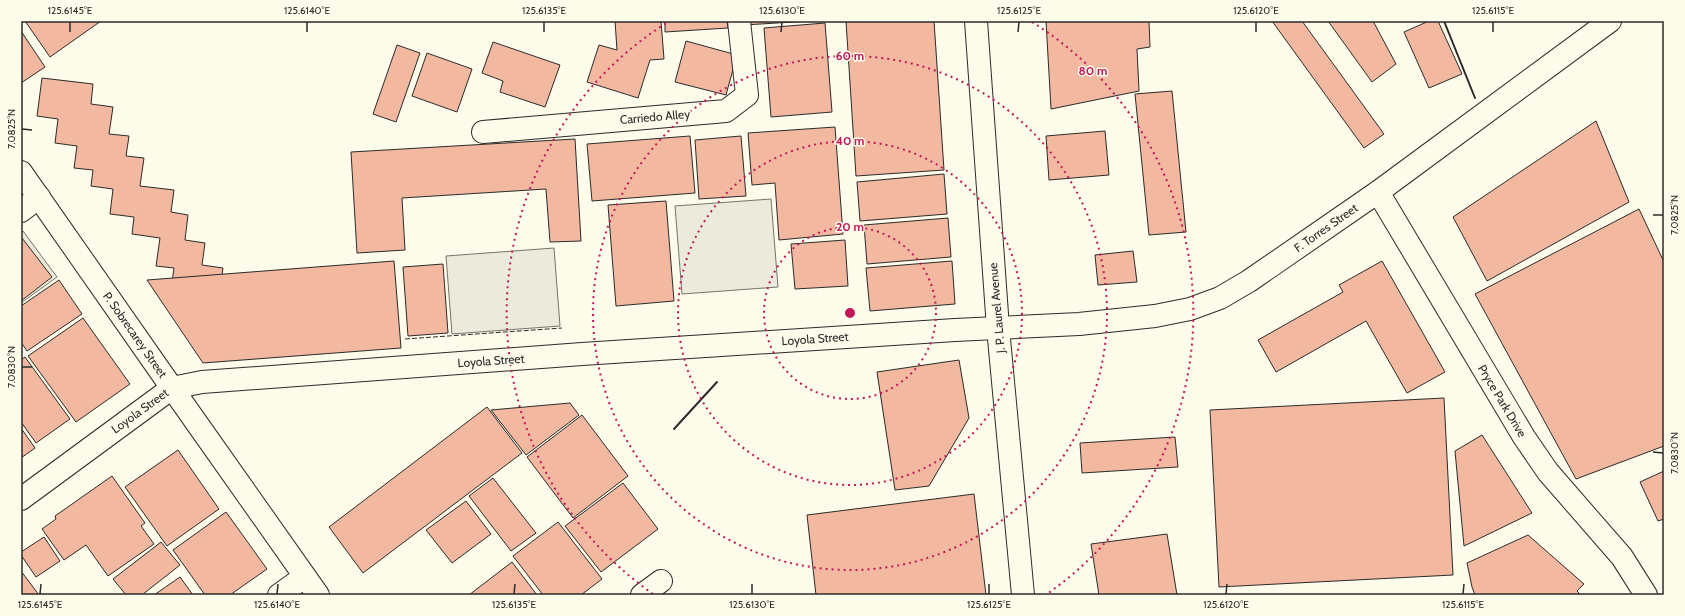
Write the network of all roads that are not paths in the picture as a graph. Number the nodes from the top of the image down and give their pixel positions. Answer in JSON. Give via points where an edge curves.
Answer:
{"nodes":[{"id":1,"x":739,"y":21,"type":"edge"},
{"id":2,"x":976,"y":21,"type":"edge"},
{"id":3,"x":1610,"y":21,"type":"edge"},
{"id":4,"x":483,"y":132,"type":"dead end"},
{"id":5,"x":21,"y":172,"type":"edge"},
{"id":6,"x":1378,"y":192,"type":"junction"},
{"id":7,"x":39,"y":197,"type":"junction"},
{"id":8,"x":21,"y":211,"type":"edge"},
{"id":9,"x":998,"y":328,"type":"junction"},
{"id":10,"x":172,"y":388,"type":"junction"},
{"id":11,"x":21,"y":499,"type":"edge"},
{"id":12,"x":304,"y":577,"type":"junction"},
{"id":13,"x":661,"y":581,"type":"dead end"},
{"id":14,"x":279,"y":595,"type":"edge"},
{"id":15,"x":318,"y":595,"type":"edge"},
{"id":16,"x":642,"y":595,"type":"edge"},
{"id":17,"x":1023,"y":595,"type":"edge"},
{"id":18,"x":1646,"y":595,"type":"edge"}],
"edges":[{"from":1,"to":4,"type":"main road","name":"Carriedo Alley","via":[[747,95],[726,112]]},
{"from":2,"to":9,"type":"main road","name":"J. P. Laurel Avenue"},
{"from":3,"to":6,"type":"main road","name":"F. Torres Street"},
{"from":5,"to":7,"type":"main road","name":"P. Sobrecarey Street"},
{"from":6,"to":9,"type":"main road","name":"F. Torres Street","via":[[1249,281],[1207,304],[1155,316],[1079,324]]},
{"from":6,"to":18,"type":"main road","name":"Pryce Park Drive","via":[[1524,437],[1548,472],[1622,557]]},
{"from":7,"to":8,"type":"main road"},
{"from":7,"to":10,"type":"main road","name":"P. Sobrecarey Street"},
{"from":9,"to":10,"type":"main road","name":"Loyola Street","via":[[582,354],[202,382]]},
{"from":9,"to":17,"type":"main road","name":"J. P. Laurel Avenue"},
{"from":10,"to":11,"type":"main road","name":"Loyola Street"},
{"from":10,"to":12,"type":"main road","name":"P. Sobrecarey Street"},
{"from":12,"to":14,"type":"main road"},
{"from":12,"to":15,"type":"main road","name":"P. Sobrecarey Street"},
{"from":13,"to":16,"type":"main road"}]}
